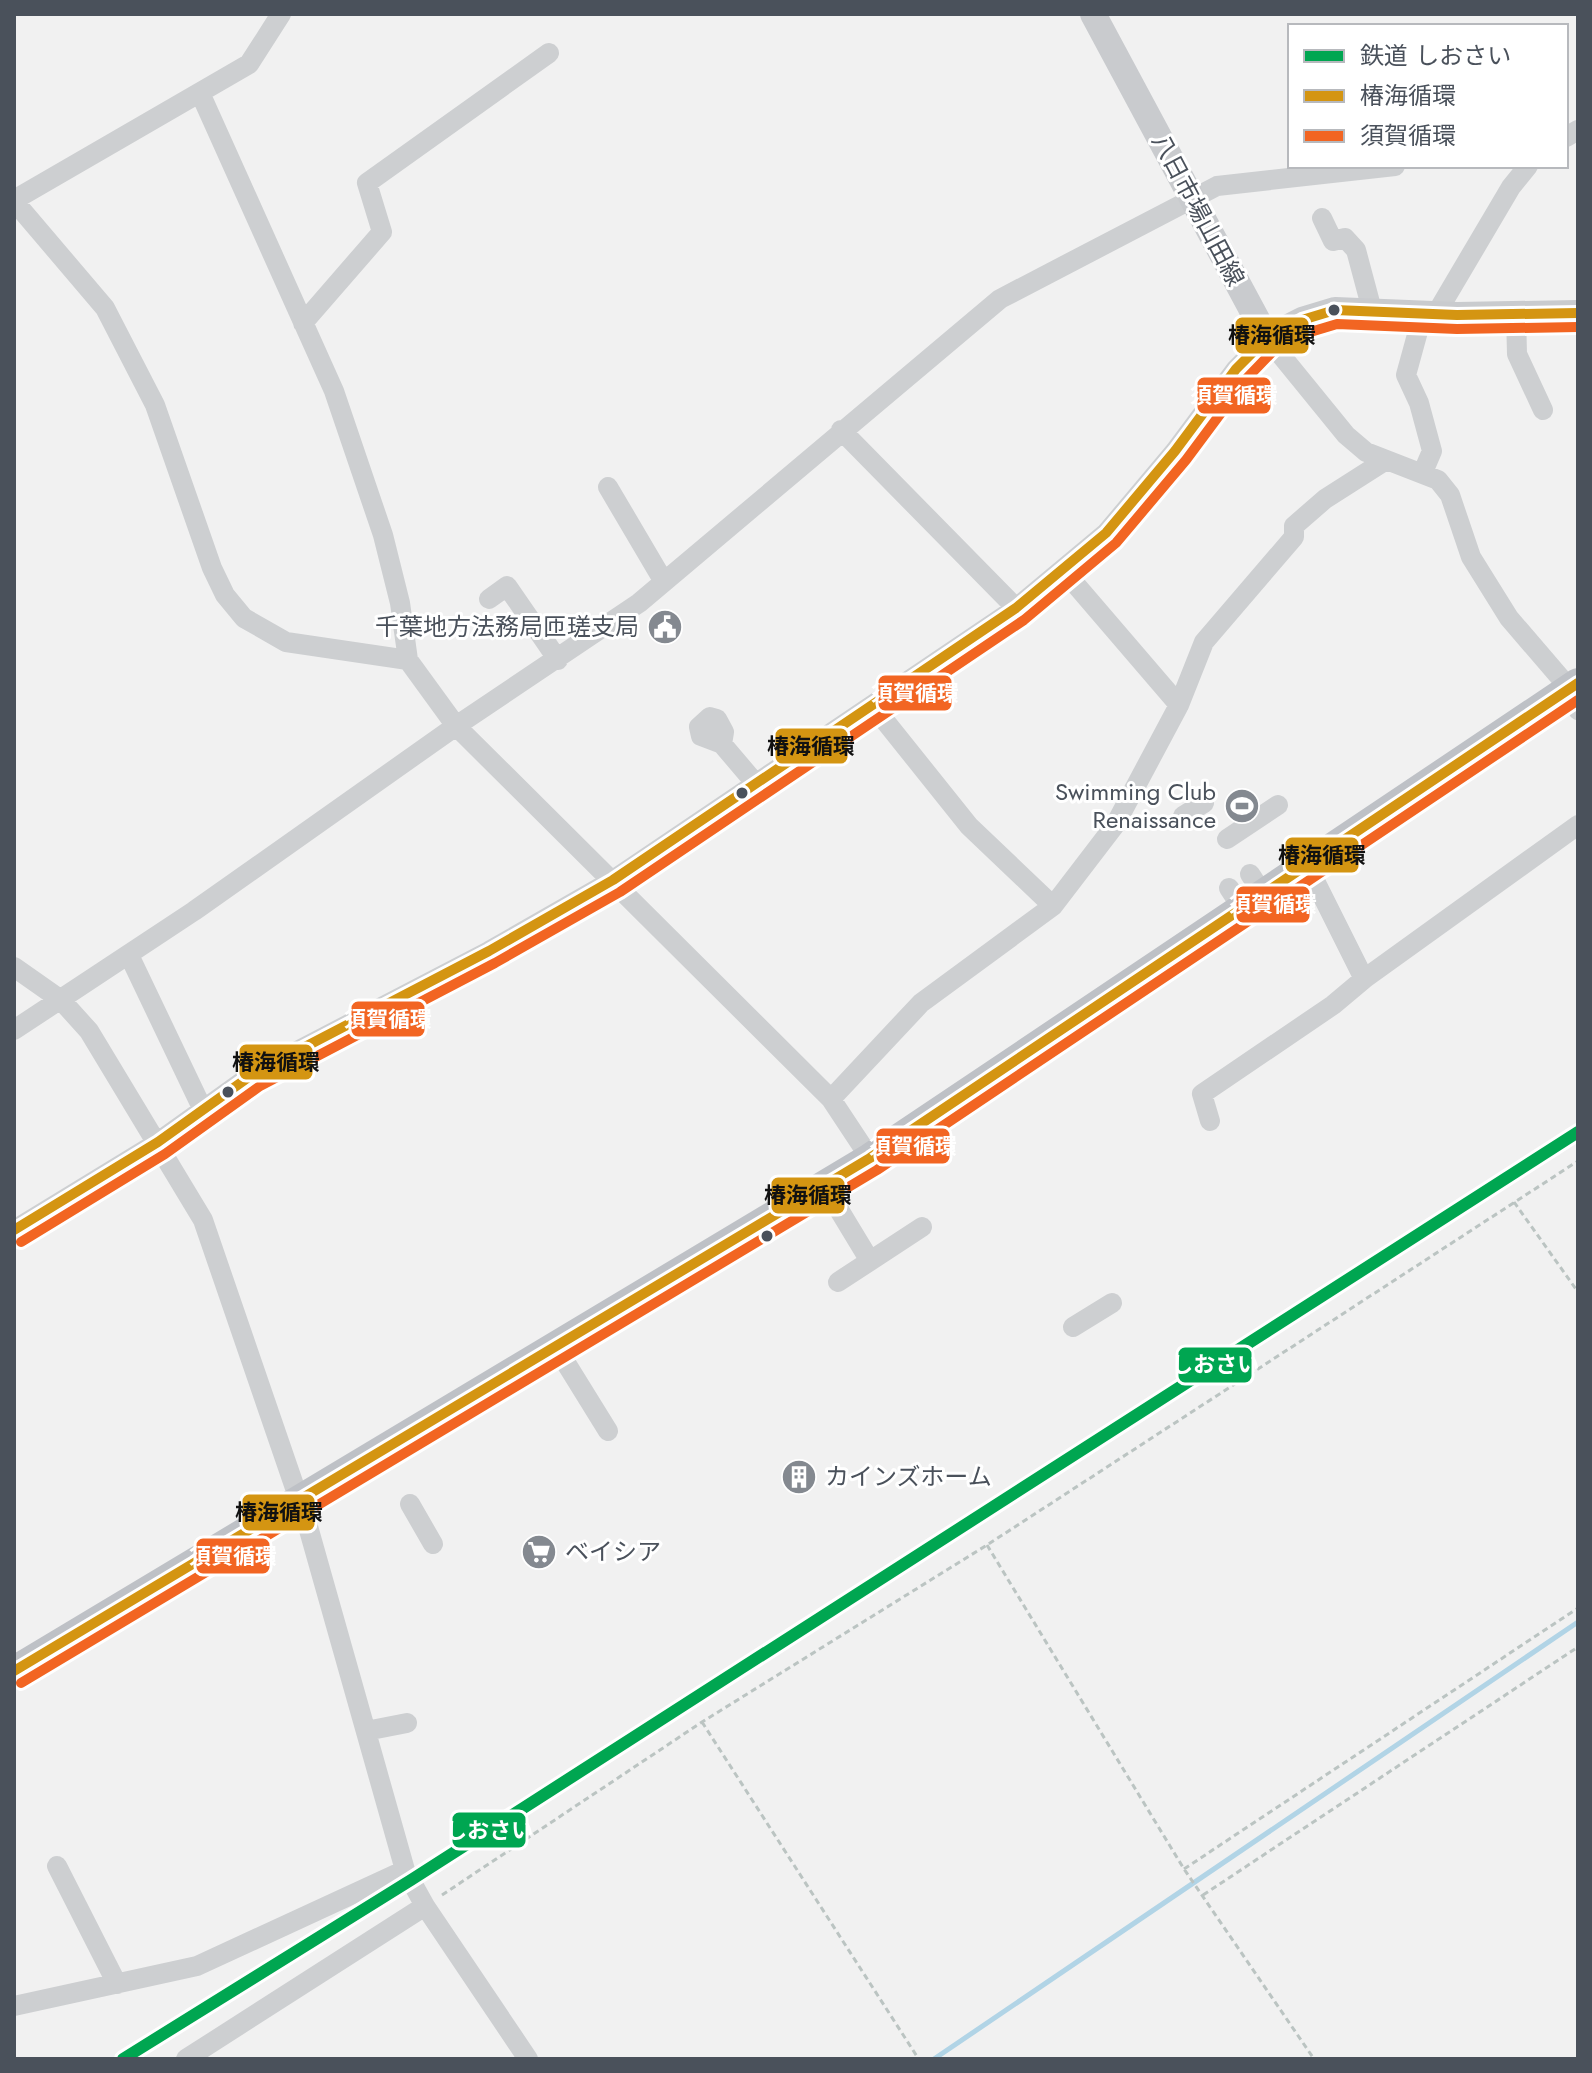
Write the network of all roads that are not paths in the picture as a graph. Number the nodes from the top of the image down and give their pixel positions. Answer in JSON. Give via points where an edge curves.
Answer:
{"nodes":[{"id":1,"x":281,"y":14,"type":"edge"},
{"id":2,"x":1093,"y":14,"type":"edge"},
{"id":3,"x":549,"y":53,"type":"dead end"},
{"id":4,"x":201,"y":95,"type":"junction"},
{"id":5,"x":1377,"y":168,"type":"edge"},
{"id":6,"x":1526,"y":168,"type":"edge"},
{"id":7,"x":1191,"y":198,"type":"junction"},
{"id":8,"x":14,"y":201,"type":"edge"},
{"id":9,"x":1322,"y":218,"type":"dead end"},
{"id":10,"x":1372,"y":310,"type":"junction"},
{"id":11,"x":1429,"y":313,"type":"junction"},
{"id":12,"x":1578,"y":313,"type":"edge"},
{"id":13,"x":1516,"y":314,"type":"junction"},
{"id":14,"x":303,"y":323,"type":"junction"},
{"id":15,"x":1267,"y":338,"type":"junction"},
{"id":16,"x":1543,"y":410,"type":"dead end"},
{"id":17,"x":841,"y":430,"type":"junction"},
{"id":18,"x":1383,"y":462,"type":"junction"},
{"id":19,"x":1423,"y":472,"type":"junction"},
{"id":20,"x":608,"y":487,"type":"dead end"},
{"id":21,"x":1064,"y":571,"type":"junction"},
{"id":22,"x":664,"y":582,"type":"junction"},
{"id":23,"x":489,"y":599,"type":"dead end"},
{"id":24,"x":1016,"y":608,"type":"junction"},
{"id":25,"x":408,"y":660,"type":"junction"},
{"id":26,"x":558,"y":660,"type":"junction"},
{"id":27,"x":1576,"y":694,"type":"edge"},
{"id":28,"x":1179,"y":705,"type":"junction"},
{"id":29,"x":873,"y":706,"type":"junction"},
{"id":30,"x":456,"y":726,"type":"junction"},
{"id":31,"x":722,"y":744,"type":"dead end"},
{"id":32,"x":756,"y":784,"type":"junction"},
{"id":33,"x":1204,"y":803,"type":"dead end"},
{"id":34,"x":1278,"y":805,"type":"dead end"},
{"id":35,"x":1183,"y":816,"type":"dead end"},
{"id":36,"x":1578,"y":825,"type":"edge"},
{"id":37,"x":1227,"y":839,"type":"dead end"},
{"id":38,"x":1298,"y":860,"type":"junction"},
{"id":39,"x":613,"y":880,"type":"junction"},
{"id":40,"x":1053,"y":906,"type":"junction"},
{"id":41,"x":129,"y":955,"type":"junction"},
{"id":42,"x":14,"y":967,"type":"edge"},
{"id":43,"x":1364,"y":979,"type":"junction"},
{"id":44,"x":61,"y":1000,"type":"junction"},
{"id":45,"x":14,"y":1030,"type":"edge"},
{"id":46,"x":831,"y":1099,"type":"junction"},
{"id":47,"x":203,"y":1110,"type":"junction"},
{"id":48,"x":1210,"y":1121,"type":"dead end"},
{"id":49,"x":158,"y":1142,"type":"junction"},
{"id":50,"x":870,"y":1158,"type":"junction"},
{"id":51,"x":824,"y":1185,"type":"junction"},
{"id":52,"x":922,"y":1227,"type":"dead end"},
{"id":53,"x":14,"y":1230,"type":"edge"},
{"id":54,"x":870,"y":1261,"type":"junction"},
{"id":55,"x":838,"y":1282,"type":"dead end"},
{"id":56,"x":1112,"y":1303,"type":"dead end"},
{"id":57,"x":1073,"y":1327,"type":"dead end"},
{"id":58,"x":556,"y":1347,"type":"junction"},
{"id":59,"x":608,"y":1431,"type":"dead end"},
{"id":60,"x":300,"y":1502,"type":"junction"},
{"id":61,"x":410,"y":1504,"type":"dead end"},
{"id":62,"x":433,"y":1544,"type":"dead end"},
{"id":63,"x":14,"y":1671,"type":"edge"},
{"id":64,"x":407,"y":1723,"type":"dead end"},
{"id":65,"x":366,"y":1731,"type":"junction"},
{"id":66,"x":57,"y":1866,"type":"dead end"},
{"id":67,"x":405,"y":1870,"type":"junction"},
{"id":68,"x":425,"y":1906,"type":"junction"},
{"id":69,"x":117,"y":1984,"type":"junction"},
{"id":70,"x":14,"y":2006,"type":"edge"},
{"id":71,"x":186,"y":2059,"type":"edge"},
{"id":72,"x":528,"y":2059,"type":"edge"}],
"edges":[{"from":1,"to":4,"type":"street","via":[[249,64]]},
{"from":2,"to":7,"type":"main road","name":"八日市場山田線"},
{"from":3,"to":14,"type":"street","via":[[367,183],[382,232]]},
{"from":4,"to":8,"type":"street"},
{"from":4,"to":14,"type":"street"},
{"from":5,"to":7,"type":"street","via":[[1217,186]]},
{"from":6,"to":11,"type":"street"},
{"from":7,"to":15,"type":"main road","name":"八日市場山田線"},
{"from":7,"to":17,"type":"street","via":[[1000,299]]},
{"from":8,"to":25,"type":"street","via":[[105,308],[155,405],[212,568],[244,618],[286,642]]},
{"from":9,"to":10,"type":"street","via":[[1333,241],[1345,238],[1356,250]]},
{"from":10,"to":11,"type":"main road"},
{"from":10,"to":15,"type":"main road","via":[[1318,314]]},
{"from":11,"to":13,"type":"main road"},
{"from":11,"to":19,"type":"street","via":[[1406,375],[1432,451]]},
{"from":12,"to":13,"type":"main road"},
{"from":13,"to":16,"type":"street","via":[[1517,354]]},
{"from":14,"to":25,"type":"street","via":[[334,391],[383,535]]},
{"from":15,"to":18,"type":"street","via":[[1346,435]]},
{"from":15,"to":21,"type":"street","via":[[1236,369],[1106,533]]},
{"from":17,"to":22,"type":"street"},
{"from":17,"to":24,"type":"street"},
{"from":18,"to":19,"type":"street"},
{"from":18,"to":28,"type":"street","via":[[1294,526],[1294,537],[1204,642]]},
{"from":19,"to":27,"type":"street","via":[[1450,495],[1471,557],[1509,618]]},
{"from":20,"to":22,"type":"street"},
{"from":21,"to":24,"type":"street"},
{"from":21,"to":28,"type":"street"},
{"from":22,"to":26,"type":"street"},
{"from":23,"to":26,"type":"street","via":[[507,586]]},
{"from":24,"to":29,"type":"street"},
{"from":25,"to":30,"type":"street"},
{"from":26,"to":30,"type":"street"},
{"from":27,"to":38,"type":"highway"},
{"from":28,"to":40,"type":"street","via":[[1115,825]]},
{"from":29,"to":32,"type":"street"},
{"from":29,"to":40,"type":"street","via":[[969,826]]},
{"from":30,"to":39,"type":"street"},
{"from":30,"to":41,"type":"street"},
{"from":31,"to":32,"type":"street"},
{"from":32,"to":39,"type":"street"},
{"from":33,"to":35,"type":"street"},
{"from":34,"to":37,"type":"street"},
{"from":36,"to":43,"type":"street"},
{"from":38,"to":43,"type":"street"},
{"from":38,"to":50,"type":"highway","via":[[1246,891]]},
{"from":39,"to":46,"type":"street"},
{"from":39,"to":47,"type":"street","via":[[253,1074]]},
{"from":40,"to":46,"type":"street","via":[[921,1003]]},
{"from":41,"to":44,"type":"street"},
{"from":41,"to":47,"type":"street"},
{"from":42,"to":44,"type":"street"},
{"from":43,"to":48,"type":"street","via":[[1202,1094]]},
{"from":44,"to":45,"type":"street"},
{"from":44,"to":49,"type":"street","via":[[89,1031]]},
{"from":46,"to":50,"type":"street"},
{"from":47,"to":49,"type":"street"},
{"from":49,"to":53,"type":"street"},
{"from":49,"to":60,"type":"street","via":[[203,1220]]},
{"from":50,"to":51,"type":"highway"},
{"from":51,"to":54,"type":"street"},
{"from":51,"to":58,"type":"highway"},
{"from":52,"to":54,"type":"street"},
{"from":54,"to":55,"type":"street"},
{"from":56,"to":57,"type":"street"},
{"from":58,"to":59,"type":"street"},
{"from":58,"to":60,"type":"highway"},
{"from":60,"to":63,"type":"highway"},
{"from":60,"to":65,"type":"street"},
{"from":61,"to":62,"type":"street"},
{"from":64,"to":65,"type":"street"},
{"from":65,"to":67,"type":"street"},
{"from":66,"to":69,"type":"street"},
{"from":67,"to":68,"type":"street"},
{"from":67,"to":69,"type":"street","via":[[197,1966]]},
{"from":68,"to":71,"type":"street"},
{"from":68,"to":72,"type":"street"},
{"from":69,"to":70,"type":"street"}]}
